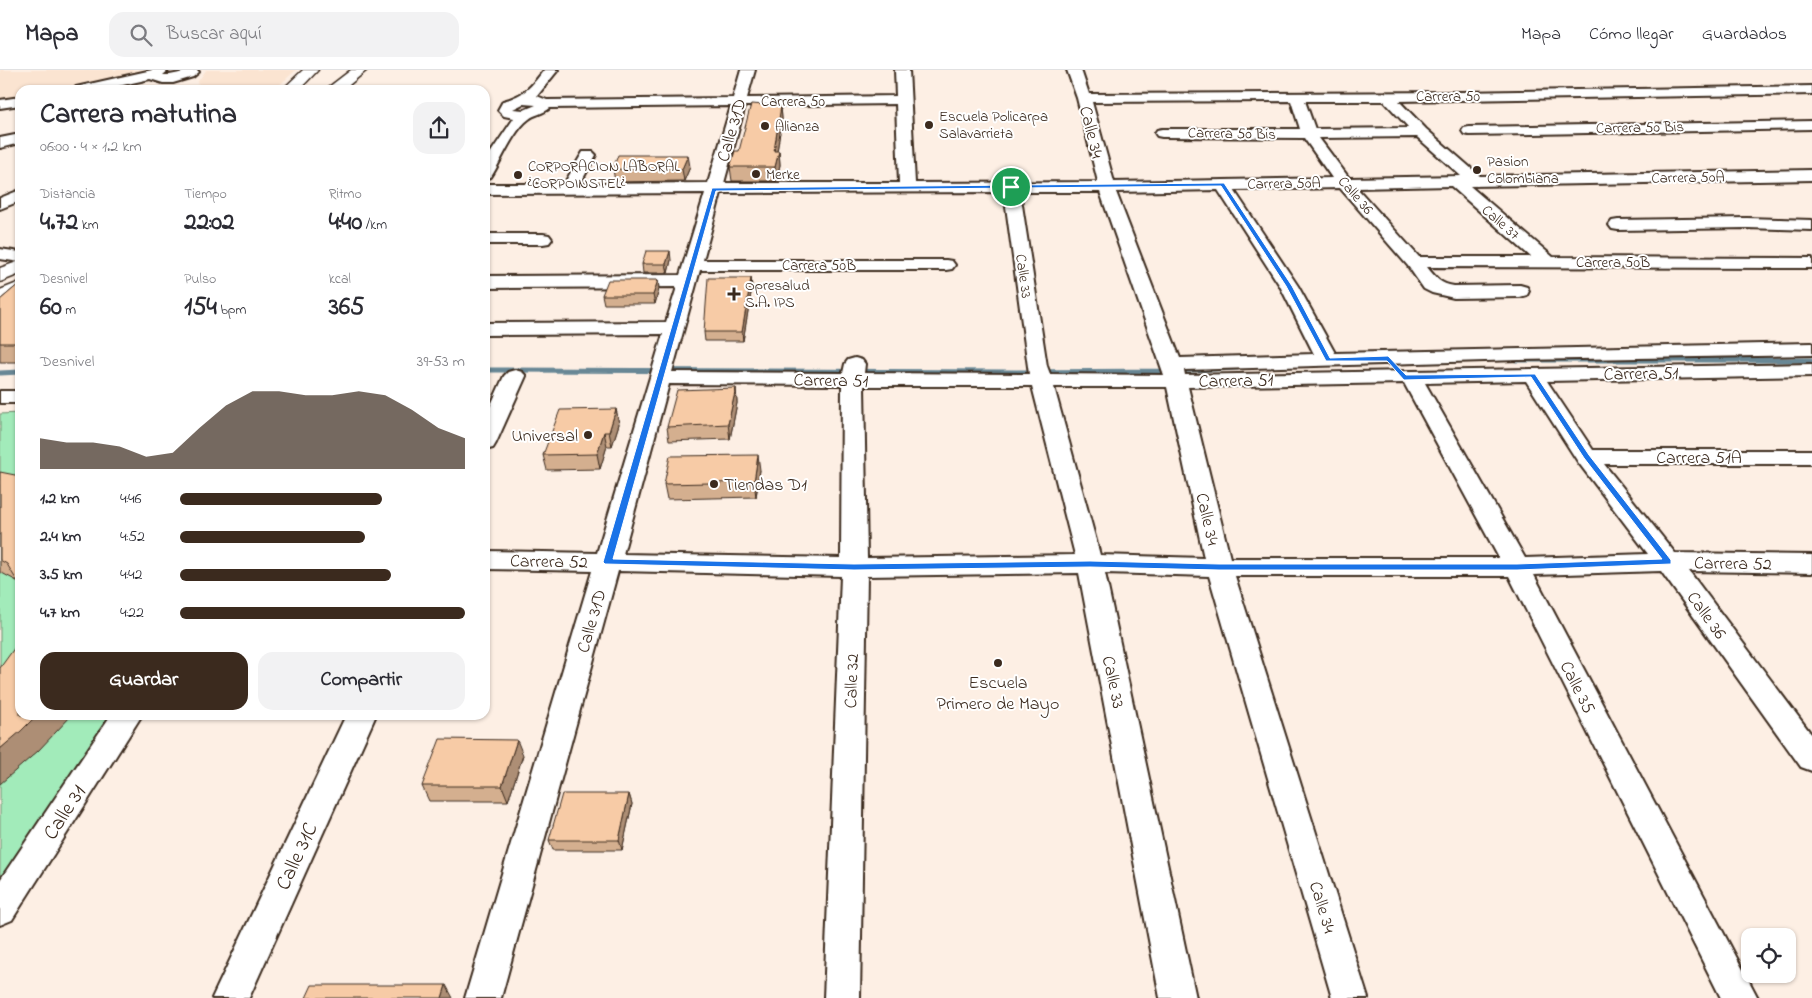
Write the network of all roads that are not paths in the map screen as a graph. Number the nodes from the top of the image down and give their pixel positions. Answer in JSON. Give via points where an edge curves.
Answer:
{"nodes":[{"id":1,"x":311,"y":70,"type":"edge"},
{"id":2,"x":550,"y":70,"type":"edge"},
{"id":3,"x":748,"y":70,"type":"edge"},
{"id":4,"x":902,"y":70,"type":"edge"},
{"id":5,"x":1074,"y":70,"type":"edge"},
{"id":6,"x":193,"y":71,"type":"edge"},
{"id":7,"x":356,"y":74,"type":"edge"},
{"id":8,"x":162,"y":76,"type":"edge"},
{"id":9,"x":106,"y":85,"type":"edge"},
{"id":10,"x":178,"y":85,"type":"edge"},
{"id":11,"x":187,"y":85,"type":"edge"},
{"id":12,"x":295,"y":85,"type":"edge"},
{"id":13,"x":340,"y":85,"type":"edge"},
{"id":14,"x":345,"y":85,"type":"edge"},
{"id":15,"x":1812,"y":90,"type":"edge"},
{"id":16,"x":1690,"y":94,"type":"junction"},
{"id":17,"x":1296,"y":96,"type":"junction"},
{"id":18,"x":1387,"y":96,"type":"junction"},
{"id":19,"x":1084,"y":98,"type":"junction"},
{"id":20,"x":902,"y":100,"type":"junction"},
{"id":21,"x":15,"y":102,"type":"edge"},
{"id":22,"x":677,"y":102,"type":"junction"},
{"id":23,"x":739,"y":102,"type":"junction"},
{"id":24,"x":0,"y":104,"type":"edge"},
{"id":25,"x":1705,"y":104,"type":"dead end"},
{"id":26,"x":519,"y":107,"type":"junction"},
{"id":27,"x":1719,"y":115,"type":"dead end"},
{"id":28,"x":721,"y":122,"type":"junction"},
{"id":29,"x":1812,"y":125,"type":"edge"},
{"id":30,"x":1733,"y":126,"type":"junction"},
{"id":31,"x":1469,"y":131,"type":"dead end"},
{"id":32,"x":1421,"y":132,"type":"junction"},
{"id":33,"x":1162,"y":133,"type":"dead end"},
{"id":34,"x":1309,"y":134,"type":"junction"},
{"id":35,"x":15,"y":139,"type":"edge"},
{"id":36,"x":0,"y":142,"type":"edge"},
{"id":37,"x":588,"y":155,"type":"dead end"},
{"id":38,"x":490,"y":164,"type":"edge"},
{"id":39,"x":1812,"y":175,"type":"edge"},
{"id":40,"x":1476,"y":180,"type":"junction"},
{"id":41,"x":1455,"y":181,"type":"junction"},
{"id":42,"x":1344,"y":182,"type":"junction"},
{"id":43,"x":1222,"y":184,"type":"junction"},
{"id":44,"x":1106,"y":186,"type":"junction"},
{"id":45,"x":907,"y":187,"type":"junction"},
{"id":46,"x":1011,"y":187,"type":"junction"},
{"id":47,"x":714,"y":189,"type":"junction"},
{"id":48,"x":490,"y":190,"type":"edge"},
{"id":49,"x":569,"y":190,"type":"junction"},
{"id":50,"x":15,"y":197,"type":"edge"},
{"id":51,"x":0,"y":204,"type":"edge"},
{"id":52,"x":1812,"y":224,"type":"edge"},
{"id":53,"x":490,"y":239,"type":"edge"},
{"id":54,"x":543,"y":239,"type":"dead end"},
{"id":55,"x":0,"y":254,"type":"edge"},
{"id":56,"x":15,"y":258,"type":"edge"},
{"id":57,"x":15,"y":260,"type":"edge"},
{"id":58,"x":1653,"y":261,"type":"junction"},
{"id":59,"x":0,"y":262,"type":"edge"},
{"id":60,"x":1414,"y":262,"type":"junction"},
{"id":61,"x":1548,"y":262,"type":"junction"},
{"id":62,"x":1812,"y":263,"type":"edge"},
{"id":63,"x":946,"y":265,"type":"dead end"},
{"id":64,"x":15,"y":269,"type":"edge"},
{"id":65,"x":690,"y":273,"type":"junction"},
{"id":66,"x":0,"y":276,"type":"edge"},
{"id":67,"x":490,"y":282,"type":"edge"},
{"id":68,"x":15,"y":290,"type":"edge"},
{"id":69,"x":1520,"y":291,"type":"dead end"},
{"id":70,"x":0,"y":298,"type":"edge"},
{"id":71,"x":674,"y":328,"type":"junction"},
{"id":72,"x":490,"y":329,"type":"edge"},
{"id":73,"x":1812,"y":349,"type":"edge"},
{"id":74,"x":1328,"y":360,"type":"junction"},
{"id":75,"x":953,"y":364,"type":"dead end"},
{"id":76,"x":662,"y":370,"type":"junction"},
{"id":77,"x":1399,"y":370,"type":"junction"},
{"id":78,"x":1812,"y":370,"type":"edge"},
{"id":79,"x":854,"y":372,"type":"junction"},
{"id":80,"x":1174,"y":372,"type":"junction"},
{"id":81,"x":1039,"y":373,"type":"junction"},
{"id":82,"x":1533,"y":375,"type":"junction"},
{"id":83,"x":515,"y":376,"type":"dead end"},
{"id":84,"x":0,"y":397,"type":"edge"},
{"id":85,"x":15,"y":397,"type":"edge"},
{"id":86,"x":490,"y":432,"type":"edge"},
{"id":87,"x":1586,"y":456,"type":"junction"},
{"id":88,"x":1812,"y":457,"type":"edge"},
{"id":89,"x":490,"y":560,"type":"edge"},
{"id":90,"x":608,"y":562,"type":"junction"},
{"id":91,"x":1668,"y":562,"type":"junction"},
{"id":92,"x":1090,"y":564,"type":"junction"},
{"id":93,"x":1812,"y":564,"type":"edge"},
{"id":94,"x":854,"y":567,"type":"junction"},
{"id":95,"x":1219,"y":567,"type":"junction"},
{"id":96,"x":1517,"y":567,"type":"junction"},
{"id":97,"x":125,"y":720,"type":"edge"},
{"id":98,"x":359,"y":720,"type":"edge"},
{"id":99,"x":1812,"y":758,"type":"edge"},
{"id":100,"x":0,"y":909,"type":"edge"},
{"id":101,"x":230,"y":998,"type":"edge"},
{"id":102,"x":483,"y":998,"type":"edge"},
{"id":103,"x":842,"y":998,"type":"edge"},
{"id":104,"x":1178,"y":998,"type":"edge"},
{"id":105,"x":1350,"y":998,"type":"edge"},
{"id":106,"x":1740,"y":998,"type":"edge"}],
"edges":[{"from":1,"to":12,"type":"highway"},
{"from":2,"to":26,"type":"street"},
{"from":3,"to":23,"type":"street","name":"Calle 31D"},
{"from":4,"to":20,"type":"street"},
{"from":5,"to":19,"type":"street","name":"Calle 34"},
{"from":6,"to":8,"type":"street","via":[[185,76]]},
{"from":6,"to":11,"type":"street"},
{"from":7,"to":13,"type":"highway"},
{"from":7,"to":14,"type":"highway"},
{"from":8,"to":9,"type":"street"},
{"from":8,"to":10,"type":"street"},
{"from":15,"to":16,"type":"street","name":"Carrera 50"},
{"from":16,"to":18,"type":"street","name":"Carrera 50"},
{"from":16,"to":25,"type":"street"},
{"from":17,"to":18,"type":"street","name":"Carrera 50"},
{"from":17,"to":19,"type":"street","name":"Carrera 50"},
{"from":17,"to":34,"type":"street","name":"Calle 36"},
{"from":18,"to":32,"type":"street"},
{"from":19,"to":44,"type":"street","name":"Calle 34"},
{"from":20,"to":23,"type":"street","name":"Carrera 50"},
{"from":20,"to":45,"type":"street"},
{"from":21,"to":24,"type":"street"},
{"from":22,"to":23,"type":"street","name":"Carrera 50"},
{"from":22,"to":26,"type":"street","name":"Carrera 50"},
{"from":22,"to":28,"type":"street"},
{"from":23,"to":28,"type":"street","name":"Calle 31D"},
{"from":26,"to":38,"type":"street"},
{"from":27,"to":30,"type":"street"},
{"from":28,"to":47,"type":"street","name":"Calle 31D"},
{"from":29,"to":30,"type":"street","name":"Carrera 50 Bis"},
{"from":30,"to":31,"type":"street","name":"Carrera 50 Bis"},
{"from":32,"to":34,"type":"street","name":"Carrera 50 Bis"},
{"from":32,"to":40,"type":"street"},
{"from":33,"to":34,"type":"street","name":"Carrera 50 Bis"},
{"from":34,"to":42,"type":"street","name":"Calle 36"},
{"from":35,"to":36,"type":"street"},
{"from":37,"to":49,"type":"street"},
{"from":39,"to":40,"type":"street","name":"Carrera 50A"},
{"from":40,"to":41,"type":"street","name":"Carrera 50A"},
{"from":41,"to":42,"type":"street","name":"Carrera 50A"},
{"from":41,"to":61,"type":"street","name":"Calle 37"},
{"from":42,"to":43,"type":"street","name":"Carrera 50A"},
{"from":42,"to":60,"type":"street","name":"Calle 36"},
{"from":43,"to":44,"type":"street","name":"Carrera 50A"},
{"from":43,"to":74,"type":"street","via":[[1289,286]]},
{"from":44,"to":46,"type":"street","name":"Carrera 50A"},
{"from":44,"to":80,"type":"street","name":"Calle 34"},
{"from":45,"to":46,"type":"street","name":"Carrera 50A"},
{"from":45,"to":47,"type":"street","name":"Carrera 50A"},
{"from":46,"to":81,"type":"street","name":"Calle 33"},
{"from":47,"to":49,"type":"street","name":"Carrera 50A"},
{"from":47,"to":65,"type":"street","name":"Calle 31D"},
{"from":48,"to":49,"type":"street","name":"Carrera 50A"},
{"from":50,"to":51,"type":"street"},
{"from":52,"to":58,"type":"street","via":[[1618,225]]},
{"from":53,"to":54,"type":"street"},
{"from":55,"to":56,"type":"street"},
{"from":57,"to":59,"type":"street"},
{"from":58,"to":61,"type":"street","name":"Carrera 50B"},
{"from":58,"to":62,"type":"street","name":"Carrera 50B"},
{"from":60,"to":61,"type":"street","name":"Carrera 50B"},
{"from":60,"to":69,"type":"street","name":"Calle 36","via":[[1431,285],[1439,290]]},
{"from":63,"to":65,"type":"street","name":"Carrera 50B"},
{"from":64,"to":66,"type":"highway"},
{"from":65,"to":67,"type":"street","name":"Carrera 50B"},
{"from":65,"to":71,"type":"street","name":"Calle 31D"},
{"from":68,"to":70,"type":"highway"},
{"from":71,"to":72,"type":"street"},
{"from":71,"to":76,"type":"street","name":"Calle 31D"},
{"from":73,"to":77,"type":"street","via":[[1519,354]]},
{"from":74,"to":77,"type":"street"},
{"from":74,"to":80,"type":"street"},
{"from":75,"to":79,"type":"street","name":"Carrera 51"},
{"from":76,"to":79,"type":"street","name":"Carrera 51"},
{"from":76,"to":90,"type":"street","name":"Calle 31D"},
{"from":77,"to":80,"type":"street","name":"Carrera 51"},
{"from":77,"to":82,"type":"street","name":"Carrera 51"},
{"from":77,"to":96,"type":"street","name":"Calle 35"},
{"from":78,"to":82,"type":"street","name":"Carrera 51"},
{"from":79,"to":81,"type":"street","name":"Carrera 51"},
{"from":79,"to":94,"type":"street","name":"Calle 32"},
{"from":80,"to":81,"type":"street","name":"Carrera 51"},
{"from":80,"to":95,"type":"street","name":"Calle 34"},
{"from":81,"to":92,"type":"street","name":"Calle 33"},
{"from":82,"to":87,"type":"street","name":"Calle 36"},
{"from":83,"to":86,"type":"street"},
{"from":84,"to":85,"type":"street"},
{"from":87,"to":88,"type":"street","name":"Carrera 51A"},
{"from":87,"to":91,"type":"street","name":"Calle 36"},
{"from":89,"to":90,"type":"street","name":"Carrera 52"},
{"from":90,"to":94,"type":"street","name":"Carrera 52"},
{"from":90,"to":102,"type":"street","name":"Calle 31D"},
{"from":91,"to":93,"type":"street","name":"Carrera 52"},
{"from":91,"to":96,"type":"street","name":"Carrera 52"},
{"from":91,"to":99,"type":"street","name":"Calle 36"},
{"from":92,"to":94,"type":"street","name":"Carrera 52"},
{"from":92,"to":95,"type":"street","name":"Carrera 52"},
{"from":92,"to":104,"type":"street","name":"Calle 33"},
{"from":94,"to":103,"type":"street","name":"Calle 32"},
{"from":95,"to":96,"type":"street","name":"Carrera 52"},
{"from":95,"to":105,"type":"street","name":"Calle 34"},
{"from":96,"to":106,"type":"street","name":"Calle 35"},
{"from":97,"to":100,"type":"street","name":"Calle 31"},
{"from":98,"to":101,"type":"street","name":"Calle 31C"}]}
